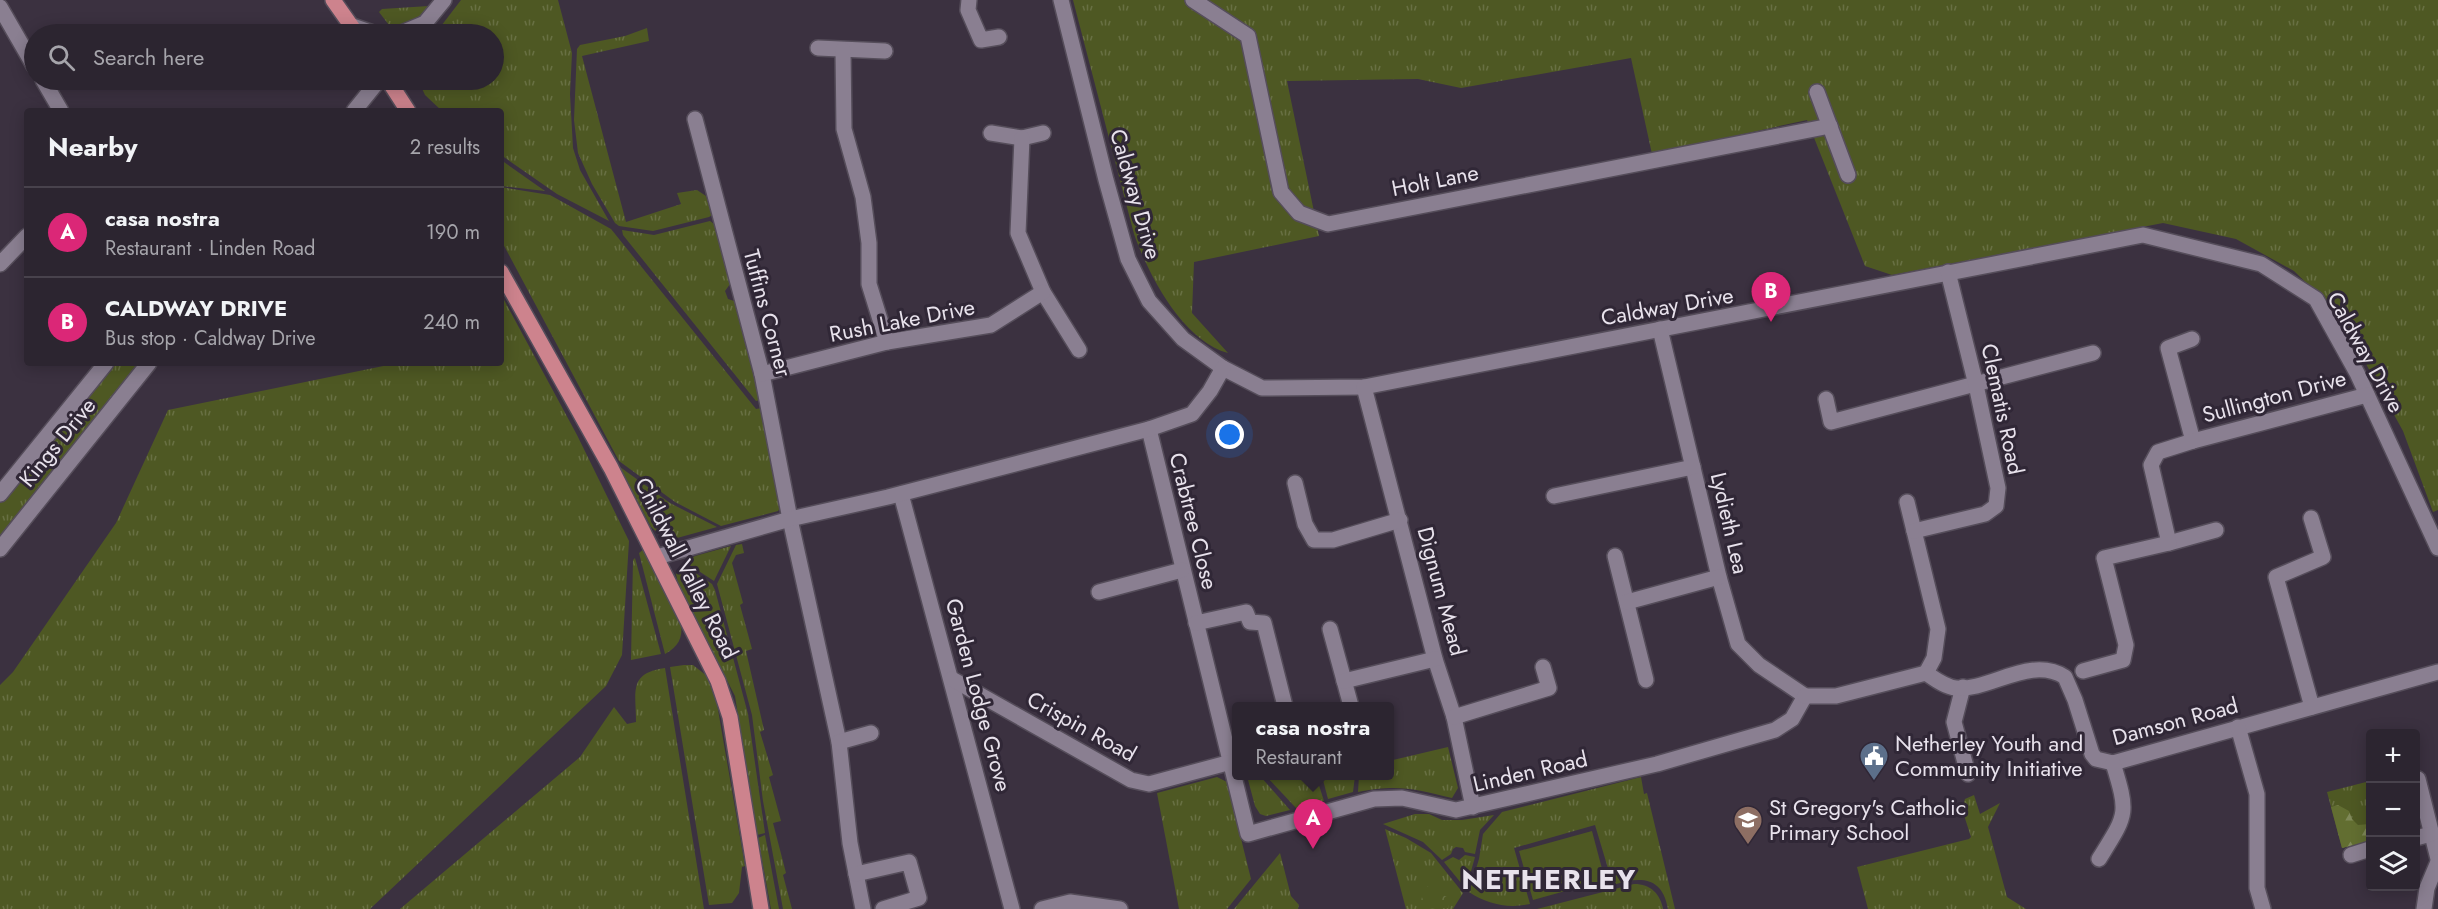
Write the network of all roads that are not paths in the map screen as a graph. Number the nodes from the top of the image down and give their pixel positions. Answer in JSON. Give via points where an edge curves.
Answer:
{"nodes":[{"id":1,"x":333,"y":0,"type":"edge"},
{"id":2,"x":444,"y":0,"type":"edge"},
{"id":3,"x":969,"y":0,"type":"edge"},
{"id":4,"x":1061,"y":0,"type":"edge"},
{"id":5,"x":1193,"y":0,"type":"edge"},
{"id":6,"x":0,"y":7,"type":"edge"},
{"id":7,"x":350,"y":24,"type":"edge"},
{"id":8,"x":424,"y":24,"type":"edge"},
{"id":9,"x":999,"y":37,"type":"dead end"},
{"id":10,"x":818,"y":48,"type":"dead end"},
{"id":11,"x":24,"y":49,"type":"edge"},
{"id":12,"x":843,"y":50,"type":"junction"},
{"id":13,"x":885,"y":51,"type":"dead end"},
{"id":14,"x":49,"y":90,"type":"edge"},
{"id":15,"x":371,"y":90,"type":"edge"},
{"id":16,"x":394,"y":90,"type":"edge"},
{"id":17,"x":1818,"y":92,"type":"dead end"},
{"id":18,"x":59,"y":108,"type":"edge"},
{"id":19,"x":356,"y":108,"type":"edge"},
{"id":20,"x":406,"y":108,"type":"edge"},
{"id":21,"x":695,"y":119,"type":"dead end"},
{"id":22,"x":1830,"y":126,"type":"junction"},
{"id":23,"x":991,"y":133,"type":"dead end"},
{"id":24,"x":1043,"y":134,"type":"dead end"},
{"id":25,"x":1022,"y":138,"type":"junction"},
{"id":26,"x":1848,"y":175,"type":"dead end"},
{"id":27,"x":24,"y":239,"type":"edge"},
{"id":28,"x":0,"y":264,"type":"edge"},
{"id":29,"x":1948,"y":272,"type":"junction"},
{"id":30,"x":504,"y":277,"type":"edge"},
{"id":31,"x":1043,"y":292,"type":"junction"},
{"id":32,"x":1660,"y":329,"type":"junction"},
{"id":33,"x":2192,"y":339,"type":"dead end"},
{"id":34,"x":888,"y":342,"type":"junction"},
{"id":35,"x":1079,"y":350,"type":"dead end"},
{"id":36,"x":2093,"y":353,"type":"dead end"},
{"id":37,"x":104,"y":366,"type":"edge"},
{"id":38,"x":146,"y":366,"type":"edge"},
{"id":39,"x":1223,"y":368,"type":"junction"},
{"id":40,"x":762,"y":374,"type":"junction"},
{"id":41,"x":1976,"y":385,"type":"junction"},
{"id":42,"x":1364,"y":387,"type":"junction"},
{"id":43,"x":2367,"y":395,"type":"junction"},
{"id":44,"x":1826,"y":399,"type":"dead end"},
{"id":45,"x":1149,"y":429,"type":"junction"},
{"id":46,"x":2193,"y":441,"type":"junction"},
{"id":47,"x":1694,"y":467,"type":"junction"},
{"id":48,"x":1295,"y":483,"type":"dead end"},
{"id":49,"x":0,"y":494,"type":"edge"},
{"id":50,"x":901,"y":494,"type":"junction"},
{"id":51,"x":1554,"y":496,"type":"dead end"},
{"id":52,"x":1907,"y":502,"type":"dead end"},
{"id":53,"x":2311,"y":518,"type":"dead end"},
{"id":54,"x":790,"y":519,"type":"junction"},
{"id":55,"x":1400,"y":520,"type":"junction"},
{"id":56,"x":2216,"y":530,"type":"dead end"},
{"id":57,"x":1914,"y":531,"type":"junction"},
{"id":58,"x":2169,"y":543,"type":"junction"},
{"id":59,"x":2438,"y":548,"type":"edge"},
{"id":60,"x":0,"y":549,"type":"edge"},
{"id":61,"x":1616,"y":556,"type":"dead end"},
{"id":62,"x":657,"y":558,"type":"junction"},
{"id":63,"x":1182,"y":570,"type":"junction"},
{"id":64,"x":1719,"y":577,"type":"junction"},
{"id":65,"x":1099,"y":592,"type":"dead end"},
{"id":66,"x":1627,"y":602,"type":"junction"},
{"id":67,"x":1196,"y":623,"type":"junction"},
{"id":68,"x":1330,"y":629,"type":"dead end"},
{"id":69,"x":1435,"y":659,"type":"junction"},
{"id":70,"x":1543,"y":667,"type":"dead end"},
{"id":71,"x":2083,"y":671,"type":"dead end"},
{"id":72,"x":2438,"y":672,"type":"edge"},
{"id":73,"x":1926,"y":673,"type":"junction"},
{"id":74,"x":952,"y":679,"type":"junction"},
{"id":75,"x":1646,"y":680,"type":"dead end"},
{"id":76,"x":1344,"y":681,"type":"junction"},
{"id":77,"x":1963,"y":687,"type":"junction"},
{"id":78,"x":1805,"y":696,"type":"junction"},
{"id":79,"x":1284,"y":702,"type":"edge"},
{"id":80,"x":1350,"y":702,"type":"edge"},
{"id":81,"x":2312,"y":707,"type":"junction"},
{"id":82,"x":1454,"y":717,"type":"junction"},
{"id":83,"x":2238,"y":727,"type":"junction"},
{"id":84,"x":871,"y":733,"type":"dead end"},
{"id":85,"x":839,"y":742,"type":"junction"},
{"id":86,"x":1232,"y":762,"type":"joint"},
{"id":87,"x":2114,"y":763,"type":"junction"},
{"id":88,"x":1968,"y":774,"type":"dead end"},
{"id":89,"x":1236,"y":780,"type":"edge"},
{"id":90,"x":2419,"y":783,"type":"edge"},
{"id":91,"x":1473,"y":807,"type":"junction"},
{"id":92,"x":1248,"y":834,"type":"joint"},
{"id":93,"x":2431,"y":834,"type":"junction"},
{"id":94,"x":2419,"y":837,"type":"edge"},
{"id":95,"x":2366,"y":850,"type":"edge"},
{"id":96,"x":2350,"y":855,"type":"dead end"},
{"id":97,"x":2099,"y":859,"type":"dead end"},
{"id":98,"x":2438,"y":861,"type":"edge"},
{"id":99,"x":856,"y":874,"type":"junction"},
{"id":100,"x":761,"y":909,"type":"edge"},
{"id":101,"x":862,"y":909,"type":"edge"},
{"id":102,"x":883,"y":909,"type":"edge"},
{"id":103,"x":1012,"y":909,"type":"edge"},
{"id":104,"x":1042,"y":909,"type":"edge"},
{"id":105,"x":1120,"y":909,"type":"edge"},
{"id":106,"x":2263,"y":909,"type":"edge"},
{"id":107,"x":2424,"y":909,"type":"edge"}],
"edges":[{"from":1,"to":7,"type":"main road"},
{"from":2,"to":8,"type":"street"},
{"from":3,"to":9,"type":"street","via":[[968,10],[981,40]]},
{"from":4,"to":39,"type":"street","name":"Caldway Drive","via":[[1128,259],[1149,301],[1183,339]]},
{"from":5,"to":22,"type":"street","name":"Holt Lane","via":[[1248,36],[1281,192],[1299,213],[1328,224]]},
{"from":6,"to":11,"type":"street"},
{"from":10,"to":12,"type":"street"},
{"from":12,"to":13,"type":"street"},
{"from":12,"to":34,"type":"street","via":[[844,129],[863,198],[869,284]]},
{"from":14,"to":18,"type":"street"},
{"from":15,"to":19,"type":"street"},
{"from":16,"to":20,"type":"main road"},
{"from":17,"to":22,"type":"street"},
{"from":21,"to":40,"type":"street","name":"Tuffins Corner"},
{"from":22,"to":26,"type":"street"},
{"from":23,"to":25,"type":"street"},
{"from":24,"to":25,"type":"street"},
{"from":25,"to":31,"type":"street","via":[[1018,233]]},
{"from":27,"to":28,"type":"street"},
{"from":29,"to":32,"type":"street","name":"Caldway Drive"},
{"from":29,"to":41,"type":"street","name":"Clematis Road"},
{"from":29,"to":43,"type":"street","name":"Caldway Drive","via":[[2143,235],[2261,264],[2316,299]]},
{"from":30,"to":62,"type":"main road","name":"Childwall Valley Road","via":[[606,458]]},
{"from":31,"to":34,"type":"street","name":"Rush Lake Drive","via":[[992,325]]},
{"from":31,"to":35,"type":"street"},
{"from":32,"to":42,"type":"street","name":"Caldway Drive"},
{"from":32,"to":47,"type":"street","name":"Lydieth Lea"},
{"from":33,"to":46,"type":"street","name":"Sullington Drive","via":[[2168,348]]},
{"from":34,"to":40,"type":"street","name":"Rush Lake Drive"},
{"from":36,"to":41,"type":"street"},
{"from":37,"to":49,"type":"street"},
{"from":38,"to":60,"type":"street","name":"Kings Drive"},
{"from":39,"to":42,"type":"street","name":"Caldway Drive","via":[[1262,388]]},
{"from":39,"to":45,"type":"street","via":[[1192,414]]},
{"from":40,"to":54,"type":"street","name":"Tuffins Corner"},
{"from":41,"to":44,"type":"street","via":[[1831,422]]},
{"from":41,"to":57,"type":"street","name":"Clematis Road","via":[[1998,488],[1996,506],[1985,514]]},
{"from":42,"to":55,"type":"street","name":"Dignum Mead"},
{"from":43,"to":46,"type":"street","name":"Sullington Drive"},
{"from":43,"to":59,"type":"street","name":"Caldway Drive"},
{"from":45,"to":50,"type":"street"},
{"from":45,"to":63,"type":"street","name":"Crabtree Close"},
{"from":46,"to":58,"type":"street","name":"Sullington Drive","via":[[2158,452],[2151,465]]},
{"from":47,"to":51,"type":"street"},
{"from":47,"to":64,"type":"street","name":"Lydieth Lea"},
{"from":48,"to":55,"type":"street","via":[[1305,524],[1314,540],[1334,540]]},
{"from":50,"to":54,"type":"street"},
{"from":50,"to":74,"type":"street","name":"Garden Lodge Grove"},
{"from":52,"to":57,"type":"street"},
{"from":53,"to":81,"type":"street","via":[[2323,557],[2276,577]]},
{"from":54,"to":62,"type":"street"},
{"from":54,"to":85,"type":"street"},
{"from":55,"to":69,"type":"street","name":"Dignum Mead"},
{"from":56,"to":58,"type":"street"},
{"from":57,"to":73,"type":"street","via":[[1938,629],[1934,658]]},
{"from":58,"to":71,"type":"street","via":[[2104,558],[2126,645],[2123,660]]},
{"from":61,"to":66,"type":"street"},
{"from":62,"to":100,"type":"main road","name":"Childwall Valley Road","via":[[718,681],[730,717]]},
{"from":63,"to":65,"type":"street"},
{"from":63,"to":67,"type":"street","name":"Crabtree Close"},
{"from":64,"to":66,"type":"street"},
{"from":64,"to":78,"type":"street","name":"Lydieth Lea","via":[[1737,644],[1759,665]]},
{"from":66,"to":75,"type":"street"},
{"from":67,"to":79,"type":"street","name":"Crabtree Close","via":[[1246,612],[1250,622],[1264,623]]},
{"from":67,"to":86,"type":"street","name":"Crabtree Close"},
{"from":68,"to":76,"type":"street"},
{"from":69,"to":76,"type":"street"},
{"from":69,"to":82,"type":"street","name":"Dignum Mead"},
{"from":70,"to":82,"type":"street","via":[[1549,688]]},
{"from":72,"to":81,"type":"street","name":"Damson Road"},
{"from":73,"to":77,"type":"street","via":[[1950,686]]},
{"from":73,"to":78,"type":"street","via":[[1836,696]]},
{"from":74,"to":86,"type":"street","name":"Crispin Road","via":[[1131,780],[1149,784]]},
{"from":74,"to":103,"type":"street","name":"Garden Lodge Grove"},
{"from":76,"to":80,"type":"street"},
{"from":77,"to":87,"type":"street","name":"Damson Road","via":[[2020,673],[2048,669],[2058,673],[2065,677],[2075,700],[2092,754],[2096,759]]},
{"from":77,"to":88,"type":"street","via":[[1954,722]]},
{"from":78,"to":91,"type":"street","name":"Linden Road","via":[[1791,719],[1775,730],[1658,764]]},
{"from":81,"to":83,"type":"street","name":"Damson Road"},
{"from":82,"to":91,"type":"street","name":"Dignum Mead"},
{"from":83,"to":87,"type":"street","name":"Damson Road"},
{"from":83,"to":106,"type":"street","via":[[2257,794],[2257,888]]},
{"from":84,"to":85,"type":"street"},
{"from":85,"to":99,"type":"street"},
{"from":87,"to":97,"type":"street","via":[[2124,810],[2122,821]]},
{"from":89,"to":92,"type":"street","name":"Crabtree Close"},
{"from":90,"to":93,"type":"street"},
{"from":91,"to":92,"type":"street","name":"Linden Road","via":[[1456,810],[1402,798],[1374,799]]},
{"from":93,"to":94,"type":"street"},
{"from":93,"to":98,"type":"street"},
{"from":95,"to":96,"type":"street"},
{"from":98,"to":107,"type":"street"},
{"from":99,"to":101,"type":"street"},
{"from":99,"to":102,"type":"street","via":[[909,862],[919,898]]},
{"from":104,"to":105,"type":"street","via":[[1070,902]]}]}
